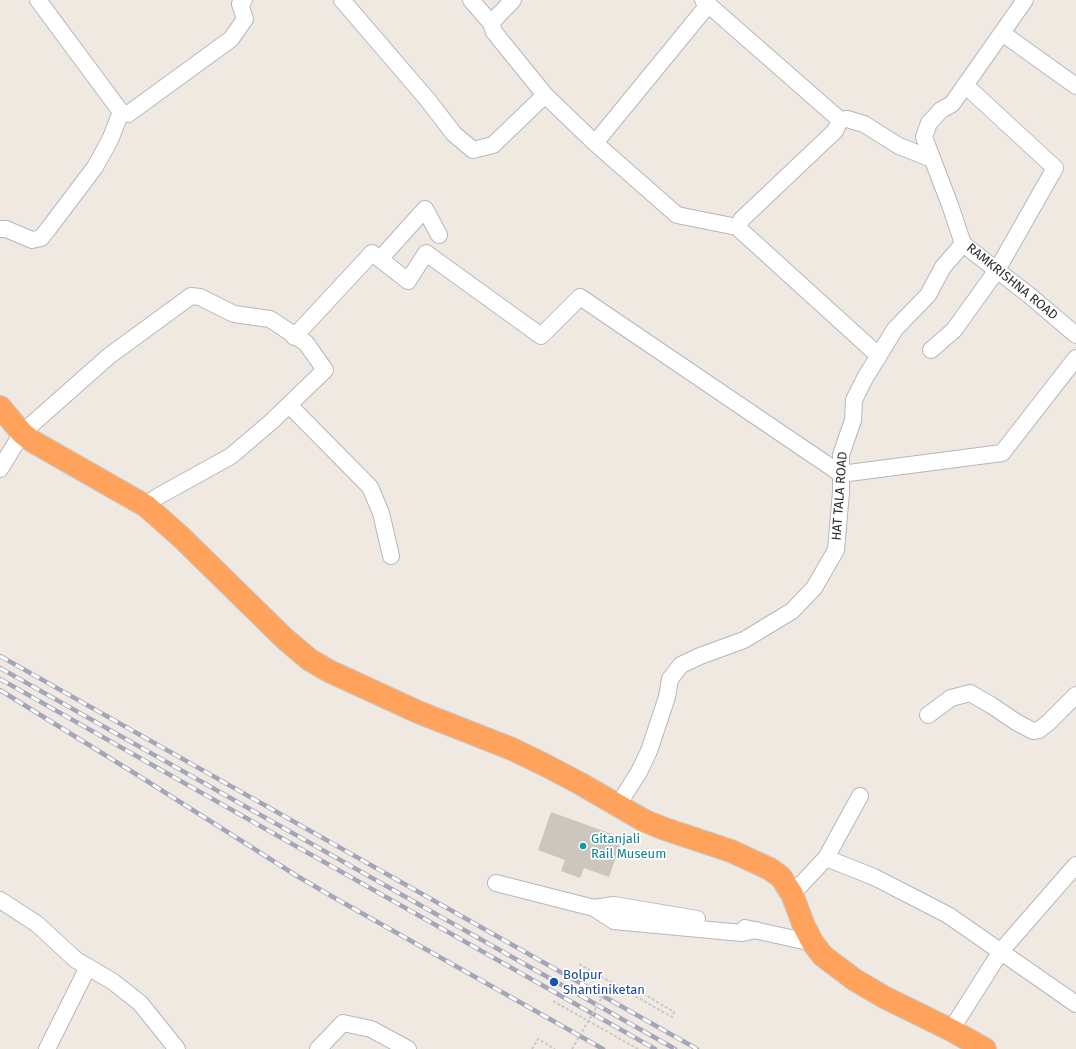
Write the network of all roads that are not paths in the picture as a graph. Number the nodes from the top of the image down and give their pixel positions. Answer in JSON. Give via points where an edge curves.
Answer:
{"nodes":[{"id":1,"x":38,"y":0,"type":"edge"},
{"id":2,"x":244,"y":0,"type":"edge"},
{"id":3,"x":342,"y":0,"type":"edge"},
{"id":4,"x":471,"y":0,"type":"edge"},
{"id":5,"x":513,"y":0,"type":"edge"},
{"id":6,"x":1025,"y":0,"type":"edge"},
{"id":7,"x":706,"y":2,"type":"edge"},
{"id":8,"x":491,"y":23,"type":"junction"},
{"id":9,"x":1002,"y":33,"type":"junction"},
{"id":10,"x":965,"y":86,"type":"junction"},
{"id":11,"x":1076,"y":86,"type":"edge"},
{"id":12,"x":544,"y":95,"type":"junction"},
{"id":13,"x":121,"y":112,"type":"junction"},
{"id":14,"x":840,"y":120,"type":"junction"},
{"id":15,"x":595,"y":144,"type":"junction"},
{"id":16,"x":932,"y":159,"type":"junction"},
{"id":17,"x":737,"y":227,"type":"junction"},
{"id":18,"x":0,"y":229,"type":"edge"},
{"id":19,"x":439,"y":235,"type":"dead end"},
{"id":20,"x":963,"y":244,"type":"junction"},
{"id":21,"x":380,"y":259,"type":"junction"},
{"id":22,"x":997,"y":270,"type":"junction"},
{"id":23,"x":1076,"y":335,"type":"edge"},
{"id":24,"x":295,"y":337,"type":"junction"},
{"id":25,"x":931,"y":350,"type":"dead end"},
{"id":26,"x":879,"y":356,"type":"junction"},
{"id":27,"x":1076,"y":358,"type":"edge"},
{"id":28,"x":289,"y":405,"type":"junction"},
{"id":29,"x":0,"y":407,"type":"edge"},
{"id":30,"x":22,"y":433,"type":"junction"},
{"id":31,"x":0,"y":469,"type":"edge"},
{"id":32,"x":841,"y":474,"type":"junction"},
{"id":33,"x":146,"y":506,"type":"junction"},
{"id":34,"x":391,"y":556,"type":"dead end"},
{"id":35,"x":1076,"y":695,"type":"edge"},
{"id":36,"x":928,"y":715,"type":"dead end"},
{"id":37,"x":860,"y":796,"type":"dead end"},
{"id":38,"x":618,"y":805,"type":"junction"},
{"id":39,"x":826,"y":858,"type":"junction"},
{"id":40,"x":1076,"y":865,"type":"edge"},
{"id":41,"x":496,"y":883,"type":"dead end"},
{"id":42,"x":792,"y":894,"type":"junction"},
{"id":43,"x":0,"y":900,"type":"edge"},
{"id":44,"x":813,"y":943,"type":"junction"},
{"id":45,"x":1001,"y":951,"type":"junction"},
{"id":46,"x":88,"y":967,"type":"junction"},
{"id":47,"x":1076,"y":1004,"type":"edge"},
{"id":48,"x":950,"y":1030,"type":"junction"},
{"id":49,"x":47,"y":1049,"type":"edge"},
{"id":50,"x":177,"y":1049,"type":"edge"},
{"id":51,"x":318,"y":1049,"type":"edge"},
{"id":52,"x":408,"y":1049,"type":"edge"},
{"id":53,"x":985,"y":1049,"type":"edge"}],
"edges":[{"from":1,"to":13,"type":"street"},
{"from":2,"to":13,"type":"street","via":[[240,4],[245,20],[231,39],[128,114]]},
{"from":3,"to":12,"type":"street","via":[[454,134],[473,150],[493,145]]},
{"from":4,"to":8,"type":"street"},
{"from":5,"to":8,"type":"street"},
{"from":6,"to":9,"type":"street","name":"RAMKRISHNA ROAD"},
{"from":7,"to":14,"type":"street"},
{"from":7,"to":15,"type":"street"},
{"from":8,"to":12,"type":"street","via":[[494,32]]},
{"from":9,"to":10,"type":"street","name":"RAMKRISHNA ROAD"},
{"from":9,"to":11,"type":"street"},
{"from":10,"to":16,"type":"street","name":"RAMKRISHNA ROAD","via":[[952,104],[929,123],[924,137]]},
{"from":10,"to":22,"type":"street","via":[[1055,168]]},
{"from":12,"to":15,"type":"street"},
{"from":13,"to":18,"type":"street","via":[[110,140],[95,167],[41,238],[32,240]]},
{"from":14,"to":16,"type":"street","via":[[847,119],[864,124],[899,146]]},
{"from":14,"to":17,"type":"street","via":[[835,131],[742,219]]},
{"from":15,"to":17,"type":"street","via":[[677,215]]},
{"from":16,"to":20,"type":"street","name":"RAMKRISHNA ROAD"},
{"from":17,"to":26,"type":"street"},
{"from":19,"to":21,"type":"street","via":[[425,209]]},
{"from":20,"to":22,"type":"street","name":"RAMKRISHNA ROAD"},
{"from":20,"to":26,"type":"street","name":"HAT TALA ROAD","via":[[943,267],[928,295],[895,329]]},
{"from":21,"to":24,"type":"street","via":[[372,253]]},
{"from":21,"to":32,"type":"street","via":[[408,280],[426,253],[541,336],[580,297]]},
{"from":22,"to":23,"type":"street","name":"RAMKRISHNA ROAD"},
{"from":22,"to":25,"type":"street","via":[[954,330]]},
{"from":24,"to":28,"type":"street","via":[[306,343],[325,370]]},
{"from":24,"to":30,"type":"street","via":[[270,319],[234,314],[200,297],[191,296],[109,356]]},
{"from":26,"to":32,"type":"street","name":"HAT TALA ROAD","via":[[854,400],[853,420],[841,455]]},
{"from":27,"to":32,"type":"street","via":[[1002,453]]},
{"from":28,"to":33,"type":"street","via":[[232,456],[157,497]]},
{"from":28,"to":34,"type":"street","via":[[370,487],[381,513]]},
{"from":29,"to":30,"type":"highway"},
{"from":30,"to":31,"type":"street"},
{"from":30,"to":33,"type":"highway","via":[[45,449]]},
{"from":32,"to":38,"type":"street","name":"HAT TALA ROAD","via":[[836,550],[814,588],[792,611],[744,640],[680,665],[670,679],[667,697],[639,772]]},
{"from":33,"to":38,"type":"highway","via":[[310,660],[418,712],[512,749]]},
{"from":35,"to":36,"type":"street","via":[[1049,722],[1039,730],[1033,731],[970,694],[951,698]]},
{"from":37,"to":39,"type":"street"},
{"from":38,"to":42,"type":"highway","via":[[643,820],[730,851],[770,869],[781,877]]},
{"from":39,"to":42,"type":"street"},
{"from":39,"to":45,"type":"street","via":[[874,877],[948,915]]},
{"from":40,"to":45,"type":"street"},
{"from":41,"to":44,"type":"street","via":[[594,908],[614,905],[756,930]]},
{"from":42,"to":44,"type":"highway"},
{"from":43,"to":46,"type":"street","via":[[37,924],[76,960]]},
{"from":44,"to":48,"type":"highway","via":[[823,956],[855,980]]},
{"from":45,"to":47,"type":"street"},
{"from":45,"to":48,"type":"street"},
{"from":46,"to":49,"type":"street"},
{"from":46,"to":50,"type":"street","via":[[112,981],[140,1003]]},
{"from":48,"to":53,"type":"highway"},
{"from":51,"to":52,"type":"street","via":[[343,1023],[371,1029]]}]}
